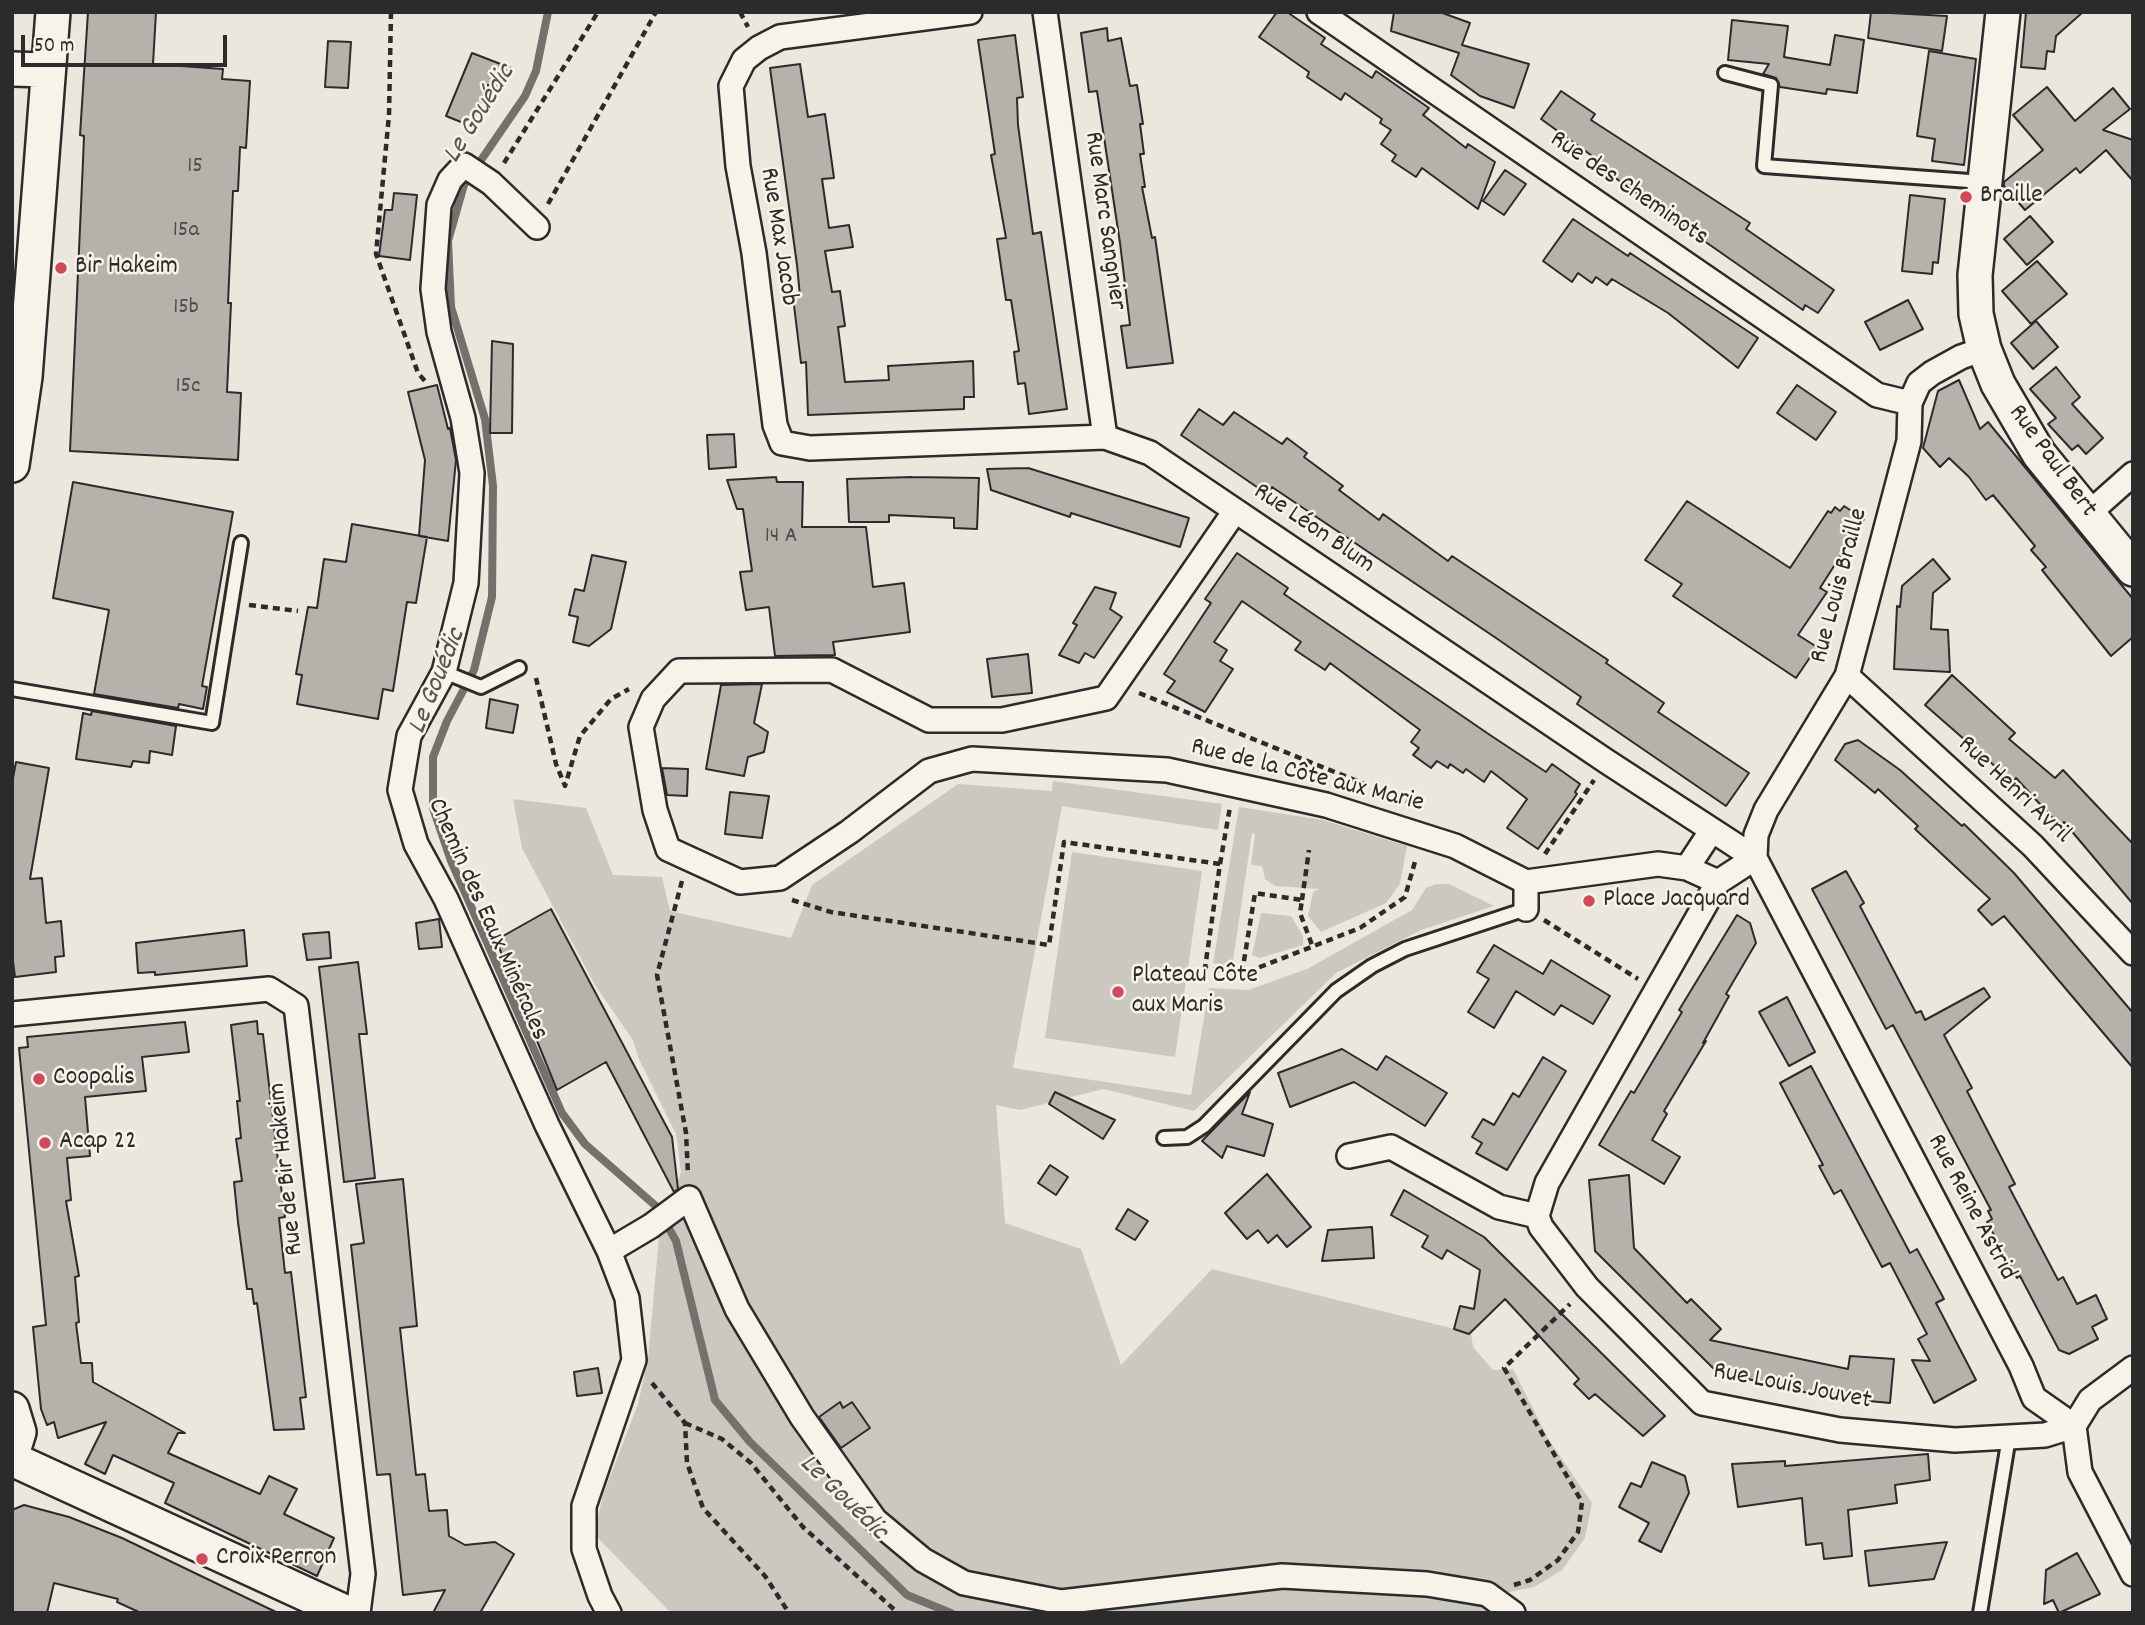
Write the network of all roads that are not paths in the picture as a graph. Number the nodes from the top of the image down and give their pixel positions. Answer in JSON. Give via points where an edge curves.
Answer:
{"nodes":[{"id":1,"x":53,"y":12,"type":"edge"},
{"id":2,"x":970,"y":12,"type":"edge"},
{"id":3,"x":1045,"y":12,"type":"edge"},
{"id":4,"x":1319,"y":12,"type":"edge"},
{"id":5,"x":2003,"y":12,"type":"edge"},
{"id":6,"x":12,"y":69,"type":"edge"},
{"id":7,"x":47,"y":70,"type":"junction"},
{"id":8,"x":1725,"y":73,"type":"dead end"},
{"id":9,"x":1987,"y":182,"type":"junction"},
{"id":10,"x":537,"y":227,"type":"road end"},
{"id":11,"x":1984,"y":349,"type":"junction"},
{"id":12,"x":1910,"y":404,"type":"junction"},
{"id":13,"x":1105,"y":437,"type":"junction"},
{"id":14,"x":782,"y":443,"type":"joint"},
{"id":15,"x":12,"y":465,"type":"edge"},
{"id":16,"x":2133,"y":474,"type":"edge"},
{"id":17,"x":1235,"y":511,"type":"junction"},
{"id":18,"x":2088,"y":514,"type":"junction"},
{"id":19,"x":241,"y":543,"type":"dead end"},
{"id":20,"x":2133,"y":569,"type":"edge"},
{"id":21,"x":519,"y":668,"type":"road end"},
{"id":22,"x":447,"y":673,"type":"junction"},
{"id":23,"x":1847,"y":676,"type":"junction"},
{"id":24,"x":12,"y":689,"type":"edge"},
{"id":25,"x":1712,"y":830,"type":"junction"},
{"id":26,"x":1755,"y":858,"type":"junction"},
{"id":27,"x":1686,"y":868,"type":"junction"},
{"id":28,"x":1526,"y":882,"type":"junction"},
{"id":29,"x":1718,"y":882,"type":"junction"},
{"id":30,"x":1526,"y":909,"type":"joint"},
{"id":31,"x":2133,"y":953,"type":"edge"},
{"id":32,"x":12,"y":1014,"type":"edge"},
{"id":33,"x":1164,"y":1138,"type":"dead end"},
{"id":34,"x":1349,"y":1156,"type":"dead end"},
{"id":35,"x":1537,"y":1216,"type":"junction"},
{"id":36,"x":609,"y":1251,"type":"junction"},
{"id":37,"x":2133,"y":1368,"type":"edge"},
{"id":38,"x":12,"y":1409,"type":"edge"},
{"id":39,"x":2074,"y":1426,"type":"junction"},
{"id":40,"x":2009,"y":1437,"type":"junction"},
{"id":41,"x":12,"y":1457,"type":"edge"},
{"id":42,"x":2133,"y":1574,"type":"edge"},
{"id":43,"x":347,"y":1613,"type":"edge"},
{"id":44,"x":358,"y":1613,"type":"edge"},
{"id":45,"x":609,"y":1613,"type":"edge"},
{"id":46,"x":1513,"y":1613,"type":"edge"},
{"id":47,"x":1980,"y":1613,"type":"edge"}],
"edges":[{"from":1,"to":7,"type":"main road"},
{"from":2,"to":14,"type":"street","name":"Rue Max Jacob","via":[[780,37],[744,60],[731,86],[738,166],[754,253],[775,425]]},
{"from":3,"to":13,"type":"street","name":"Rue Marc Sangnier"},
{"from":4,"to":12,"type":"street","name":"Rue des Cheminots","via":[[1877,395]]},
{"from":5,"to":9,"type":"main road","name":"Rue Paul Bert"},
{"from":6,"to":7,"type":"main road"},
{"from":7,"to":15,"type":"main road","via":[[25,377]]},
{"from":8,"to":9,"type":"lane","via":[[1772,85],[1765,166]]},
{"from":9,"to":11,"type":"main road","name":"Rue Paul Bert","via":[[1975,275],[1976,314]]},
{"from":10,"to":22,"type":"street","name":"Chemin des Eaux Minérales","via":[[464,165],[450,180],[439,205],[433,289],[472,472],[466,583]]},
{"from":11,"to":12,"type":"street","via":[[1961,356],[1919,383]]},
{"from":11,"to":18,"type":"main road","name":"Rue Paul Bert","via":[[2016,419]]},
{"from":12,"to":23,"type":"street","name":"Rue Louis Braille","via":[[1909,440]]},
{"from":13,"to":14,"type":"street","name":"Rue Léon Blum","via":[[810,449]]},
{"from":13,"to":17,"type":"street","name":"Rue Léon Blum","via":[[1150,453]]},
{"from":16,"to":18,"type":"street"},
{"from":17,"to":25,"type":"street","name":"Rue Léon Blum"},
{"from":17,"to":28,"type":"street","name":"Rue de la Côte aux Marie","via":[[1111,691],[1002,720],[929,720],[832,670],[679,671],[653,699],[641,727],[668,849],[740,883],[780,878],[929,771],[972,760],[1167,770],[1326,805],[1455,846]]},
{"from":18,"to":20,"type":"main road","name":"Rue Paul Bert"},
{"from":19,"to":24,"type":"lane","via":[[212,723]]},
{"from":21,"to":22,"type":"lane","via":[[481,687]]},
{"from":22,"to":36,"type":"street","name":"Chemin des Eaux Minérales","via":[[409,736],[400,790],[406,817]]},
{"from":23,"to":26,"type":"street","name":"Rue Louis Braille","via":[[1766,810],[1756,835]]},
{"from":23,"to":31,"type":"street","name":"Rue Henri Avril","via":[[2033,846]]},
{"from":25,"to":26,"type":"street","name":"Rue Léon Blum"},
{"from":25,"to":27,"type":"street"},
{"from":26,"to":29,"type":"street"},
{"from":26,"to":39,"type":"street","name":"Rue Reine Astrid","via":[[2034,1398]]},
{"from":27,"to":28,"type":"street","via":[[1658,864]]},
{"from":27,"to":29,"type":"street"},
{"from":28,"to":30,"type":"street"},
{"from":29,"to":35,"type":"street","via":[[1547,1183]]},
{"from":30,"to":33,"type":"lane","via":[[1405,949],[1372,966],[1336,991],[1204,1126],[1187,1137]]},
{"from":32,"to":44,"type":"street","name":"Rue de Bir Hakeim","via":[[269,989],[296,1006],[363,1574]]},
{"from":34,"to":35,"type":"street","via":[[1391,1147],[1499,1207]]},
{"from":35,"to":40,"type":"street","name":"Rue Louis Jouvet","via":[[1587,1287],[1702,1403],[1840,1430],[1955,1440]]},
{"from":36,"to":45,"type":"street","name":"Chemin des Eaux Minérales","via":[[627,1298],[634,1360],[584,1506],[584,1549]]},
{"from":36,"to":46,"type":"street","via":[[682,1204],[737,1310],[802,1417],[875,1520],[923,1560],[964,1583],[1061,1602],[1282,1576],[1427,1584],[1487,1594]]},
{"from":37,"to":39,"type":"street","via":[[2090,1400]]},
{"from":38,"to":41,"type":"main road","via":[[19,1432]]},
{"from":39,"to":40,"type":"street","name":"Rue Louis Jouvet","via":[[2045,1435]]},
{"from":39,"to":42,"type":"street","via":[[2080,1472]]},
{"from":40,"to":47,"type":"lane"},
{"from":41,"to":43,"type":"main road"}]}
